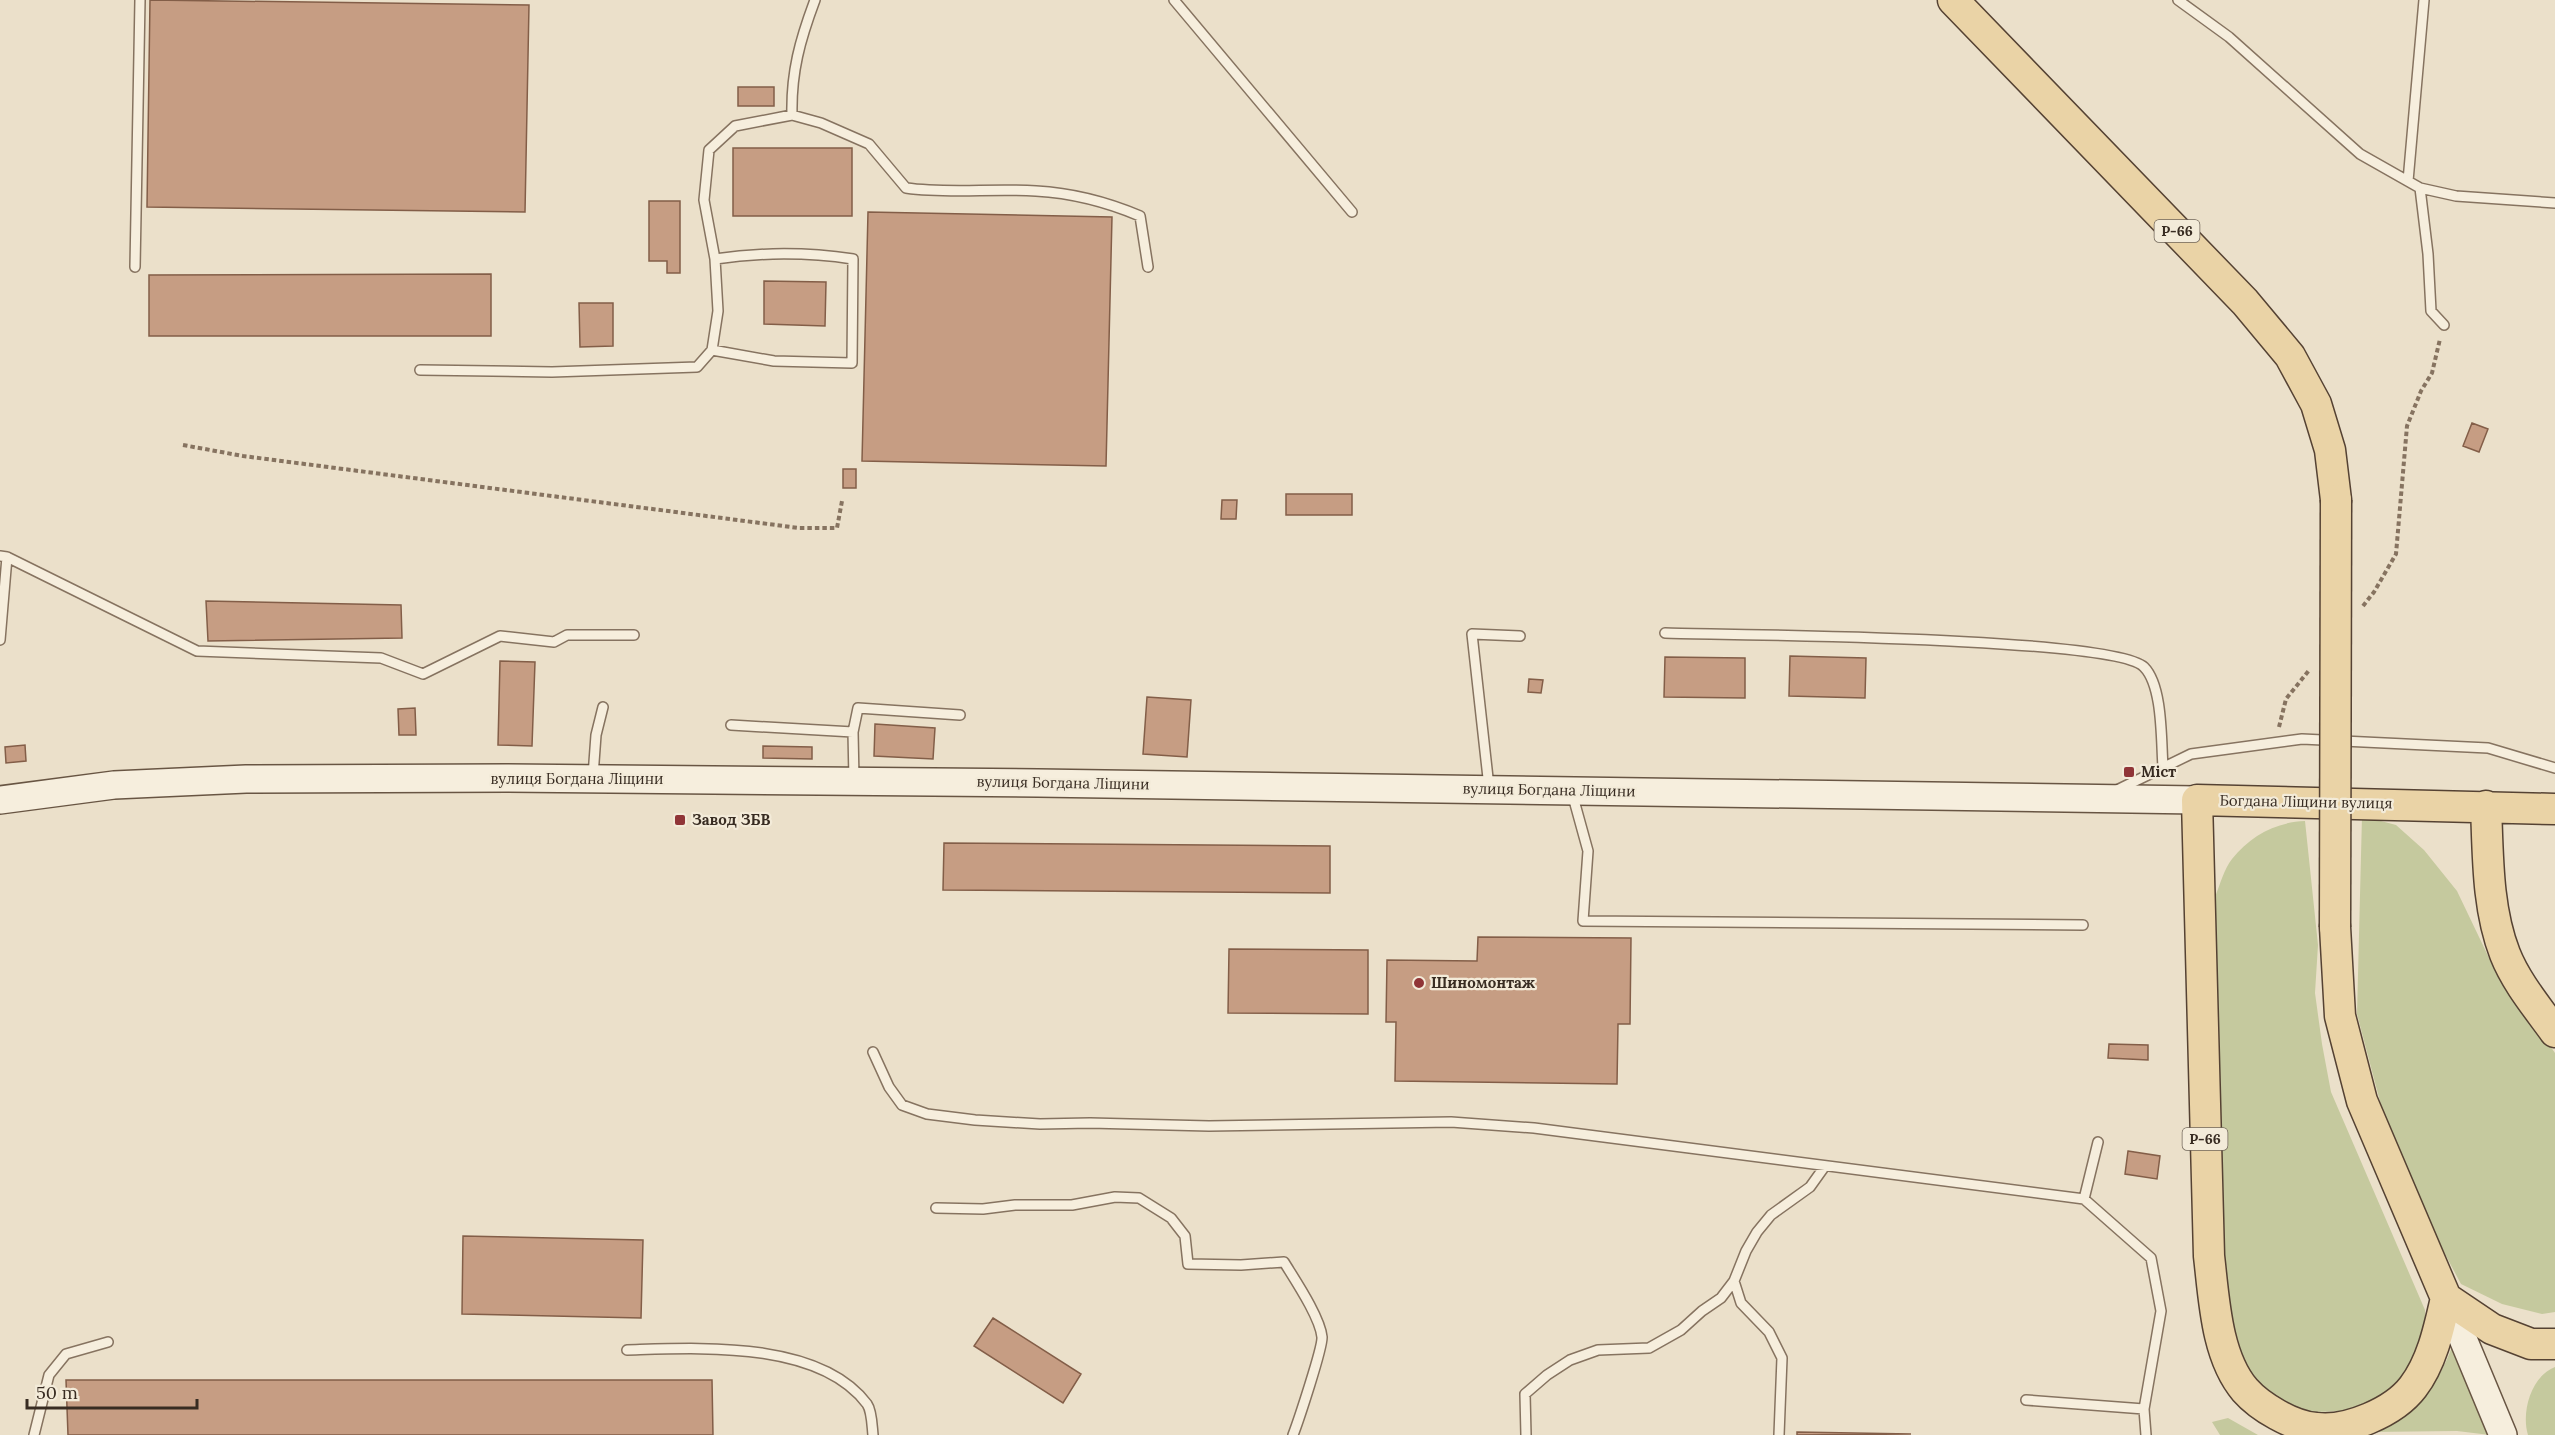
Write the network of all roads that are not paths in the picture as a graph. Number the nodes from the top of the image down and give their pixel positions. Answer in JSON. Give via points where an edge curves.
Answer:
{"nodes":[{"id":1,"x":140,"y":0,"type":"edge"},
{"id":2,"x":815,"y":0,"type":"edge"},
{"id":3,"x":1174,"y":0,"type":"edge"},
{"id":4,"x":1953,"y":0,"type":"edge"},
{"id":5,"x":2178,"y":0,"type":"edge"},
{"id":6,"x":2424,"y":0,"type":"edge"},
{"id":7,"x":792,"y":115,"type":"junction"},
{"id":8,"x":2408,"y":182,"type":"junction"},
{"id":9,"x":2420,"y":188,"type":"junction"},
{"id":10,"x":2555,"y":203,"type":"edge"},
{"id":11,"x":1352,"y":212,"type":"dead end"},
{"id":12,"x":715,"y":259,"type":"junction"},
{"id":13,"x":135,"y":267,"type":"dead end"},
{"id":14,"x":1148,"y":267,"type":"dead end"},
{"id":15,"x":2444,"y":325,"type":"road end"},
{"id":16,"x":712,"y":350,"type":"junction"},
{"id":17,"x":420,"y":370,"type":"dead end"},
{"id":18,"x":3,"y":556,"type":"edge"},
{"id":19,"x":1665,"y":633,"type":"dead end"},
{"id":20,"x":634,"y":635,"type":"dead end"},
{"id":21,"x":1520,"y":636,"type":"dead end"},
{"id":22,"x":0,"y":640,"type":"edge"},
{"id":23,"x":603,"y":707,"type":"dead end"},
{"id":24,"x":960,"y":716,"type":"dead end"},
{"id":25,"x":731,"y":725,"type":"dead end"},
{"id":26,"x":853,"y":732,"type":"junction"},
{"id":27,"x":2163,"y":767,"type":"junction"},
{"id":28,"x":2555,"y":768,"type":"edge"},
{"id":29,"x":593,"y":779,"type":"junction"},
{"id":30,"x":854,"y":781,"type":"junction"},
{"id":31,"x":1489,"y":789,"type":"junction"},
{"id":32,"x":1572,"y":790,"type":"junction"},
{"id":33,"x":2114,"y":798,"type":"junction"},
{"id":34,"x":0,"y":800,"type":"edge"},
{"id":35,"x":2197,"y":800,"type":"junction"},
{"id":36,"x":2486,"y":807,"type":"junction"},
{"id":37,"x":2555,"y":809,"type":"edge"},
{"id":38,"x":2083,"y":925,"type":"dead end"},
{"id":39,"x":2555,"y":1032,"type":"edge"},
{"id":40,"x":873,"y":1052,"type":"dead end"},
{"id":41,"x":2098,"y":1142,"type":"dead end"},
{"id":42,"x":1825,"y":1166,"type":"junction"},
{"id":43,"x":2084,"y":1199,"type":"junction"},
{"id":44,"x":936,"y":1208,"type":"dead end"},
{"id":45,"x":1734,"y":1281,"type":"junction"},
{"id":46,"x":2446,"y":1299,"type":"junction"},
{"id":47,"x":108,"y":1342,"type":"dead end"},
{"id":48,"x":2555,"y":1344,"type":"edge"},
{"id":49,"x":627,"y":1350,"type":"dead end"},
{"id":50,"x":2026,"y":1400,"type":"dead end"},
{"id":51,"x":2144,"y":1409,"type":"junction"},
{"id":52,"x":2326,"y":1432,"type":"edge"},
{"id":53,"x":34,"y":1435,"type":"edge"},
{"id":54,"x":873,"y":1435,"type":"edge"},
{"id":55,"x":1293,"y":1435,"type":"edge"},
{"id":56,"x":1526,"y":1435,"type":"edge"},
{"id":57,"x":1779,"y":1435,"type":"edge"},
{"id":58,"x":2146,"y":1435,"type":"edge"},
{"id":59,"x":2503,"y":1435,"type":"edge"}],
"edges":[{"from":1,"to":13,"type":"lane"},
{"from":2,"to":7,"type":"lane","via":[[799,41],[791,86]]},
{"from":3,"to":11,"type":"lane"},
{"from":4,"to":46,"type":"main road","number":"Р-66","bridge":true,"via":[[2245,302],[2290,356],[2316,404],[2330,450],[2336,500],[2335,927],[2340,1016],[2362,1101]]},
{"from":5,"to":8,"type":"lane","via":[[2229,37],[2360,154]]},
{"from":6,"to":8,"type":"lane"},
{"from":7,"to":12,"type":"lane","via":[[735,126],[709,150],[704,200]]},
{"from":7,"to":14,"type":"lane","via":[[869,144],[906,188],[933,192],[1036,191],[1075,196],[1140,216]]},
{"from":8,"to":9,"type":"lane"},
{"from":9,"to":10,"type":"lane","via":[[2456,196]]},
{"from":9,"to":15,"type":"lane","via":[[2431,311]]},
{"from":12,"to":16,"type":"lane","via":[[718,311]]},
{"from":12,"to":16,"type":"lane","via":[[754,253],[812,253],[853,259],[852,363],[774,361]]},
{"from":16,"to":17,"type":"lane","via":[[697,366],[552,372]]},
{"from":18,"to":20,"type":"lane","via":[[196,651],[381,658],[423,674],[500,636],[554,642],[567,635]]},
{"from":18,"to":22,"type":"lane"},
{"from":19,"to":27,"type":"lane","via":[[2017,644],[2116,655],[2143,666],[2156,688]]},
{"from":21,"to":31,"type":"lane","via":[[1472,634]]},
{"from":23,"to":29,"type":"lane","via":[[596,735]]},
{"from":24,"to":26,"type":"lane","via":[[858,708]]},
{"from":25,"to":26,"type":"lane"},
{"from":26,"to":30,"type":"lane"},
{"from":27,"to":28,"type":"lane","via":[[2191,754],[2302,739],[2488,748]]},
{"from":27,"to":33,"type":"lane"},
{"from":29,"to":30,"type":"main road","name":"вулиця Богдана Ліщини"},
{"from":29,"to":34,"type":"main road","name":"вулиця Богдана Ліщини","via":[[246,779],[114,785]]},
{"from":30,"to":31,"type":"main road","name":"вулиця Богдана Ліщини"},
{"from":31,"to":32,"type":"main road","name":"вулиця Богдана Ліщини"},
{"from":32,"to":33,"type":"main road","name":"вулиця Богдана Ліщини"},
{"from":32,"to":38,"type":"lane","via":[[1588,851],[1583,921]]},
{"from":33,"to":35,"type":"main road","name":"Богдана Ліщини вулиця"},
{"from":35,"to":36,"type":"main road","name":"Богдана Ліщини вулиця"},
{"from":35,"to":52,"type":"main road","number":"Р-66","via":[[2209,1256],[2219,1331],[2232,1369],[2244,1389],[2264,1408]]},
{"from":36,"to":37,"type":"main road"},
{"from":36,"to":39,"type":"main road","via":[[2490,885],[2505,954],[2522,987]]},
{"from":40,"to":42,"type":"lane","via":[[902,1105],[927,1114],[975,1120],[1209,1126],[1450,1122],[1534,1128]]},
{"from":41,"to":43,"type":"lane"},
{"from":42,"to":43,"type":"lane"},
{"from":42,"to":45,"type":"lane","via":[[1810,1187],[1771,1215],[1757,1232]]},
{"from":43,"to":51,"type":"lane","via":[[2151,1258],[2161,1311]]},
{"from":44,"to":55,"type":"lane","via":[[1072,1205],[1115,1197],[1139,1198],[1171,1218],[1185,1236],[1188,1264],[1284,1262],[1307,1300],[1322,1338]]},
{"from":45,"to":56,"type":"lane","via":[[1721,1298],[1681,1330],[1649,1348],[1598,1350],[1570,1360],[1547,1375],[1525,1394]]},
{"from":45,"to":57,"type":"lane","via":[[1741,1303],[1769,1332],[1782,1358]]},
{"from":46,"to":48,"type":"main road","via":[[2492,1329],[2531,1344]]},
{"from":46,"to":52,"type":"main road","number":"Р-66","via":[[2436,1339],[2413,1388],[2376,1416]]},
{"from":46,"to":59,"type":"main road"},
{"from":47,"to":53,"type":"lane","via":[[66,1354],[60,1361],[49,1376]]},
{"from":49,"to":54,"type":"lane","via":[[722,1350],[792,1358],[822,1369],[868,1405]]},
{"from":50,"to":51,"type":"lane"},
{"from":51,"to":58,"type":"lane"}]}
